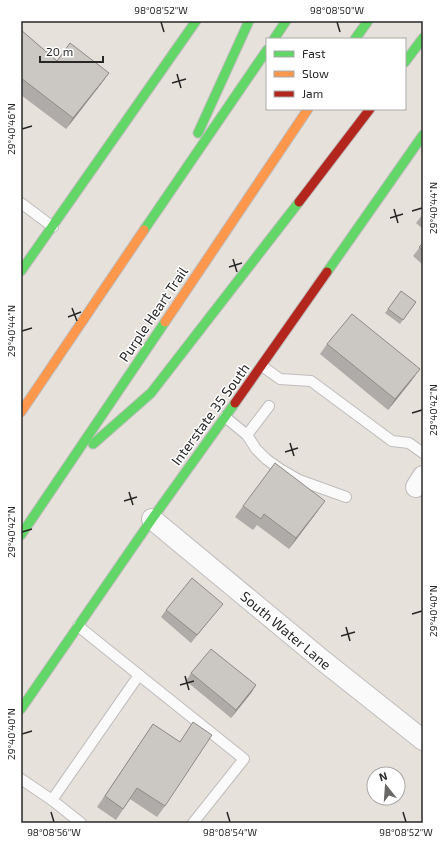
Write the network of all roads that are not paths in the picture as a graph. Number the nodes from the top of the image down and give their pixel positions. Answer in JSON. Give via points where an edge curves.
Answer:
{"nodes":[{"id":1,"x":196,"y":21,"type":"edge"},
{"id":2,"x":249,"y":21,"type":"edge"},
{"id":3,"x":286,"y":21,"type":"edge"},
{"id":4,"x":368,"y":21,"type":"edge"},
{"id":5,"x":275,"y":38,"type":"edge"},
{"id":6,"x":356,"y":38,"type":"edge"},
{"id":7,"x":423,"y":38,"type":"edge"},
{"id":8,"x":266,"y":51,"type":"edge"},
{"id":9,"x":406,"y":61,"type":"edge"},
{"id":10,"x":307,"y":110,"type":"edge"},
{"id":11,"x":369,"y":110,"type":"edge"},
{"id":12,"x":422,"y":140,"type":"edge"},
{"id":13,"x":174,"y":186,"type":"junction"},
{"id":14,"x":21,"y":203,"type":"edge"},
{"id":15,"x":53,"y":227,"type":"junction"},
{"id":16,"x":21,"y":271,"type":"edge"},
{"id":17,"x":262,"y":366,"type":"junction"},
{"id":18,"x":269,"y":406,"type":"dead end"},
{"id":19,"x":21,"y":412,"type":"edge"},
{"id":20,"x":225,"y":417,"type":"junction"},
{"id":21,"x":248,"y":435,"type":"junction"},
{"id":22,"x":423,"y":453,"type":"edge"},
{"id":23,"x":71,"y":463,"type":"junction"},
{"id":24,"x":346,"y":497,"type":"dead end"},
{"id":25,"x":152,"y":519,"type":"junction"},
{"id":26,"x":21,"y":535,"type":"edge"},
{"id":27,"x":78,"y":626,"type":"junction"},
{"id":28,"x":139,"y":675,"type":"junction"},
{"id":29,"x":21,"y":709,"type":"edge"},
{"id":30,"x":423,"y":740,"type":"edge"},
{"id":31,"x":21,"y":779,"type":"edge"},
{"id":32,"x":52,"y":800,"type":"junction"},
{"id":33,"x":81,"y":823,"type":"edge"},
{"id":34,"x":193,"y":823,"type":"edge"}],
"edges":[{"from":1,"to":15,"type":"main road"},
{"from":2,"to":13,"type":"main road"},
{"from":3,"to":5,"type":"main road"},
{"from":4,"to":6,"type":"main road"},
{"from":7,"to":9,"type":"main road"},
{"from":8,"to":13,"type":"main road"},
{"from":10,"to":23,"type":"main road","name":"Purple Heart Trail"},
{"from":11,"to":23,"type":"main road","via":[[151,393]]},
{"from":12,"to":17,"type":"main road","name":"Interstate 35 South"},
{"from":13,"to":19,"type":"main road"},
{"from":14,"to":15,"type":"lane"},
{"from":15,"to":16,"type":"main road"},
{"from":17,"to":20,"type":"main road","name":"Interstate 35 South"},
{"from":17,"to":22,"type":"lane","via":[[280,379],[311,381],[392,441],[409,442]]},
{"from":18,"to":21,"type":"lane"},
{"from":20,"to":21,"type":"lane"},
{"from":20,"to":25,"type":"main road","name":"Interstate 35 South"},
{"from":21,"to":24,"type":"lane","via":[[256,449],[280,469],[299,480]]},
{"from":23,"to":26,"type":"main road","name":"Purple Heart Trail"},
{"from":25,"to":27,"type":"main road","name":"Interstate 35 South"},
{"from":25,"to":30,"type":"street","name":"South Water Lane"},
{"from":27,"to":28,"type":"lane"},
{"from":27,"to":29,"type":"main road","name":"Interstate 35 South"},
{"from":28,"to":32,"type":"lane"},
{"from":28,"to":34,"type":"lane","via":[[244,759]]},
{"from":31,"to":32,"type":"lane"},
{"from":32,"to":33,"type":"lane"}]}
